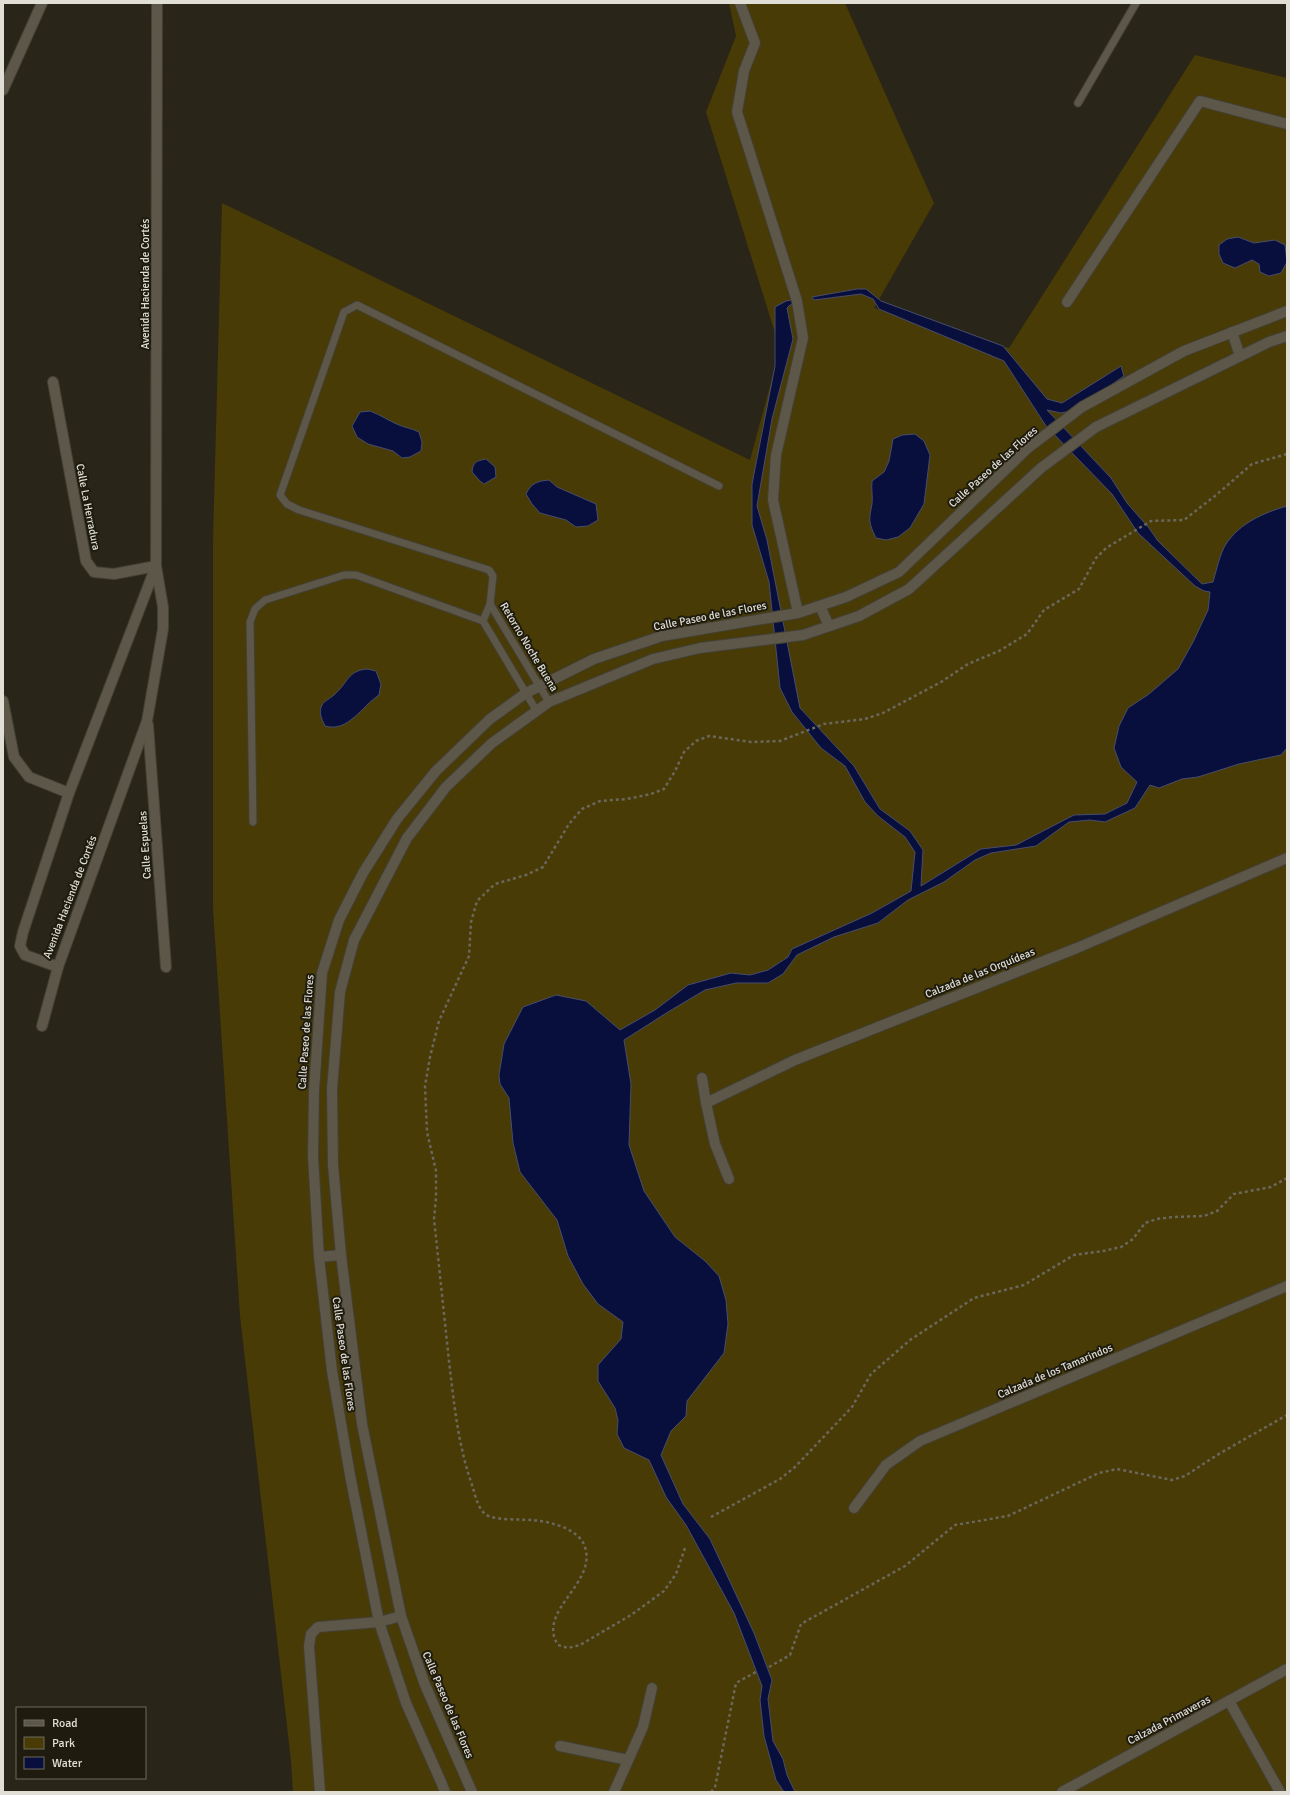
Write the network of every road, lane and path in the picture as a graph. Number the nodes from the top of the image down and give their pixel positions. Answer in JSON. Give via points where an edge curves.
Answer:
{"nodes":[{"id":1,"x":42,"y":3,"type":"edge"},
{"id":2,"x":157,"y":3,"type":"edge"},
{"id":3,"x":740,"y":3,"type":"edge"},
{"id":4,"x":1136,"y":3,"type":"edge"},
{"id":5,"x":4,"y":84,"type":"edge"},
{"id":6,"x":1078,"y":103,"type":"dead end"},
{"id":7,"x":1287,"y":124,"type":"edge"},
{"id":8,"x":1067,"y":302,"type":"dead end"},
{"id":9,"x":1287,"y":311,"type":"edge"},
{"id":10,"x":1232,"y":332,"type":"junction"},
{"id":11,"x":1287,"y":336,"type":"edge"},
{"id":12,"x":1240,"y":356,"type":"junction"},
{"id":13,"x":53,"y":382,"type":"dead end"},
{"id":14,"x":1287,"y":454,"type":"edge"},
{"id":15,"x":719,"y":486,"type":"dead end"},
{"id":16,"x":156,"y":566,"type":"junction"},
{"id":17,"x":490,"y":604,"type":"junction"},
{"id":18,"x":820,"y":606,"type":"junction"},
{"id":19,"x":798,"y":612,"type":"junction"},
{"id":20,"x":483,"y":621,"type":"junction"},
{"id":21,"x":829,"y":626,"type":"junction"},
{"id":22,"x":539,"y":686,"type":"junction"},
{"id":23,"x":526,"y":693,"type":"junction"},
{"id":24,"x":3,"y":701,"type":"edge"},
{"id":25,"x":549,"y":702,"type":"junction"},
{"id":26,"x":536,"y":710,"type":"junction"},
{"id":27,"x":147,"y":722,"type":"junction"},
{"id":28,"x":69,"y":793,"type":"junction"},
{"id":29,"x":253,"y":822,"type":"dead end"},
{"id":30,"x":1287,"y":858,"type":"edge"},
{"id":31,"x":58,"y":967,"type":"junction"},
{"id":32,"x":166,"y":967,"type":"dead end"},
{"id":33,"x":42,"y":1026,"type":"dead end"},
{"id":34,"x":702,"y":1078,"type":"dead end"},
{"id":35,"x":706,"y":1103,"type":"junction"},
{"id":36,"x":1287,"y":1178,"type":"edge"},
{"id":37,"x":729,"y":1179,"type":"dead end"},
{"id":38,"x":340,"y":1255,"type":"junction"},
{"id":39,"x":320,"y":1257,"type":"junction"},
{"id":40,"x":1287,"y":1286,"type":"edge"},
{"id":41,"x":1287,"y":1415,"type":"edge"},
{"id":42,"x":854,"y":1508,"type":"dead end"},
{"id":43,"x":711,"y":1517,"type":"dead end"},
{"id":44,"x":685,"y":1548,"type":"dead end"},
{"id":45,"x":401,"y":1616,"type":"junction"},
{"id":46,"x":379,"y":1622,"type":"junction"},
{"id":47,"x":769,"y":1667,"type":"dead end"},
{"id":48,"x":1287,"y":1669,"type":"edge"},
{"id":49,"x":756,"y":1672,"type":"dead end"},
{"id":50,"x":652,"y":1688,"type":"dead end"},
{"id":51,"x":1229,"y":1701,"type":"junction"},
{"id":52,"x":560,"y":1746,"type":"dead end"},
{"id":53,"x":628,"y":1760,"type":"junction"},
{"id":54,"x":320,"y":1792,"type":"edge"},
{"id":55,"x":445,"y":1792,"type":"edge"},
{"id":56,"x":472,"y":1792,"type":"edge"},
{"id":57,"x":614,"y":1792,"type":"edge"},
{"id":58,"x":711,"y":1792,"type":"edge"},
{"id":59,"x":1062,"y":1792,"type":"edge"},
{"id":60,"x":1280,"y":1792,"type":"edge"}],
"edges":[{"from":1,"to":5,"type":"street"},
{"from":2,"to":16,"type":"street","name":"Avenida Hacienda de Cortés"},
{"from":3,"to":19,"type":"street","via":[[755,43],[744,71],[737,112],[797,301],[803,338],[776,455],[774,500]]},
{"from":4,"to":6,"type":"lane"},
{"from":7,"to":8,"type":"street","via":[[1200,101]]},
{"from":9,"to":10,"type":"street","name":"Calle Paseo de las Flores"},
{"from":10,"to":12,"type":"street"},
{"from":10,"to":18,"type":"street","name":"Calle Paseo de las Flores","via":[[1184,351],[1082,407],[1028,448],[899,572],[846,597]]},
{"from":11,"to":12,"type":"street","name":"Calle Paseo de las Flores"},
{"from":12,"to":21,"type":"street","name":"Calle Paseo de las Flores","via":[[1096,427],[1041,468],[909,589],[859,616]]},
{"from":13,"to":16,"type":"street","name":"Calle La Herradura","via":[[86,561],[94,572],[114,574]]},
{"from":14,"to":44,"type":"path","via":[[1252,464],[1184,520],[1151,521],[1134,530],[1106,548],[1096,558],[1079,589],[1044,610],[1028,634],[999,651],[968,664],[941,682],[883,712],[865,719],[824,724],[780,741],[751,742],[709,736],[696,741],[684,752],[664,789],[627,799],[600,801],[582,809],[569,824],[543,867],[495,884],[477,901],[471,922],[469,956],[439,1021],[425,1086],[427,1132],[436,1171],[434,1219],[455,1415],[464,1462],[478,1504],[484,1514],[494,1518],[533,1520],[562,1527],[575,1532],[585,1546],[583,1574],[556,1617],[552,1629],[558,1645],[568,1648],[580,1645],[631,1615],[664,1591],[676,1574]]},
{"from":15,"to":17,"type":"lane","via":[[358,305],[351,308],[344,312],[280,495],[287,504],[299,510],[488,570],[493,576]]},
{"from":16,"to":27,"type":"street","name":"Avenida Hacienda de Cortés","via":[[163,607],[163,629]]},
{"from":16,"to":28,"type":"street","name":"Avenida Hacienda de Cortés"},
{"from":17,"to":20,"type":"lane"},
{"from":17,"to":22,"type":"lane","name":"Retorno Noche Buena"},
{"from":18,"to":19,"type":"street","name":"Calle Paseo de las Flores"},
{"from":18,"to":21,"type":"street"},
{"from":19,"to":22,"type":"street","name":"Calle Paseo de las Flores","via":[[662,636],[594,659]]},
{"from":20,"to":23,"type":"lane"},
{"from":20,"to":29,"type":"lane","via":[[356,575],[344,575],[265,600],[256,609],[250,622]]},
{"from":21,"to":25,"type":"street","name":"Calle Paseo de las Flores","via":[[803,635],[700,648],[653,659]]},
{"from":22,"to":23,"type":"street","name":"Calle Paseo de las Flores"},
{"from":22,"to":25,"type":"lane","name":"Retorno Noche Buena"},
{"from":23,"to":26,"type":"lane"},
{"from":23,"to":39,"type":"street","name":"Calle Paseo de las Flores","via":[[490,720],[436,771],[397,819],[363,873],[339,920],[322,974],[318,1018],[313,1156]]},
{"from":24,"to":28,"type":"street","via":[[14,757],[29,777]]},
{"from":25,"to":26,"type":"street","name":"Calle Paseo de las Flores"},
{"from":26,"to":38,"type":"street","name":"Calle Paseo de las Flores","via":[[492,743],[446,787],[407,838],[354,940],[340,992],[332,1089],[333,1165]]},
{"from":27,"to":31,"type":"street","name":"Avenida Hacienda de Cortés"},
{"from":27,"to":32,"type":"street","name":"Calle Espuelas"},
{"from":28,"to":31,"type":"street","name":"Avenida Hacienda de Cortés","via":[[20,946],[25,955]]},
{"from":30,"to":35,"type":"street","name":"Calzada de las Orquídeas","via":[[1076,948],[795,1060]]},
{"from":31,"to":33,"type":"street"},
{"from":34,"to":35,"type":"street"},
{"from":35,"to":37,"type":"street","via":[[715,1144]]},
{"from":36,"to":43,"type":"path","via":[[1271,1187],[1234,1194],[1217,1211],[1204,1216],[1173,1217],[1145,1223],[1133,1239],[1121,1246],[1074,1255],[1024,1285],[974,1298],[910,1340],[871,1374],[852,1407],[795,1467],[780,1479]]},
{"from":38,"to":39,"type":"street"},
{"from":38,"to":45,"type":"street","name":"Calle Paseo de las Flores","via":[[362,1424]]},
{"from":39,"to":46,"type":"street","name":"Calle Paseo de las Flores","via":[[332,1370]]},
{"from":40,"to":42,"type":"street","name":"Calzada de los Tamarindos","via":[[920,1441],[886,1465]]},
{"from":41,"to":47,"type":"path","via":[[1185,1476],[1172,1480],[1117,1468],[1099,1473],[1008,1516],[955,1525],[904,1566],[801,1624],[790,1655]]},
{"from":45,"to":46,"type":"street"},
{"from":45,"to":56,"type":"street","name":"Calle Paseo de las Flores","via":[[425,1685]]},
{"from":46,"to":54,"type":"street","via":[[318,1627],[311,1634],[309,1646]]},
{"from":46,"to":55,"type":"street","name":"Calle Paseo de las Flores","via":[[406,1703]]},
{"from":48,"to":51,"type":"street","name":"Calzada Primaveras"},
{"from":49,"to":58,"type":"path","via":[[736,1683],[715,1787]]},
{"from":50,"to":53,"type":"street","via":[[643,1727]]},
{"from":51,"to":59,"type":"street","name":"Calzada Primaveras"},
{"from":51,"to":60,"type":"street"},
{"from":52,"to":53,"type":"street"},
{"from":53,"to":57,"type":"street"}]}
